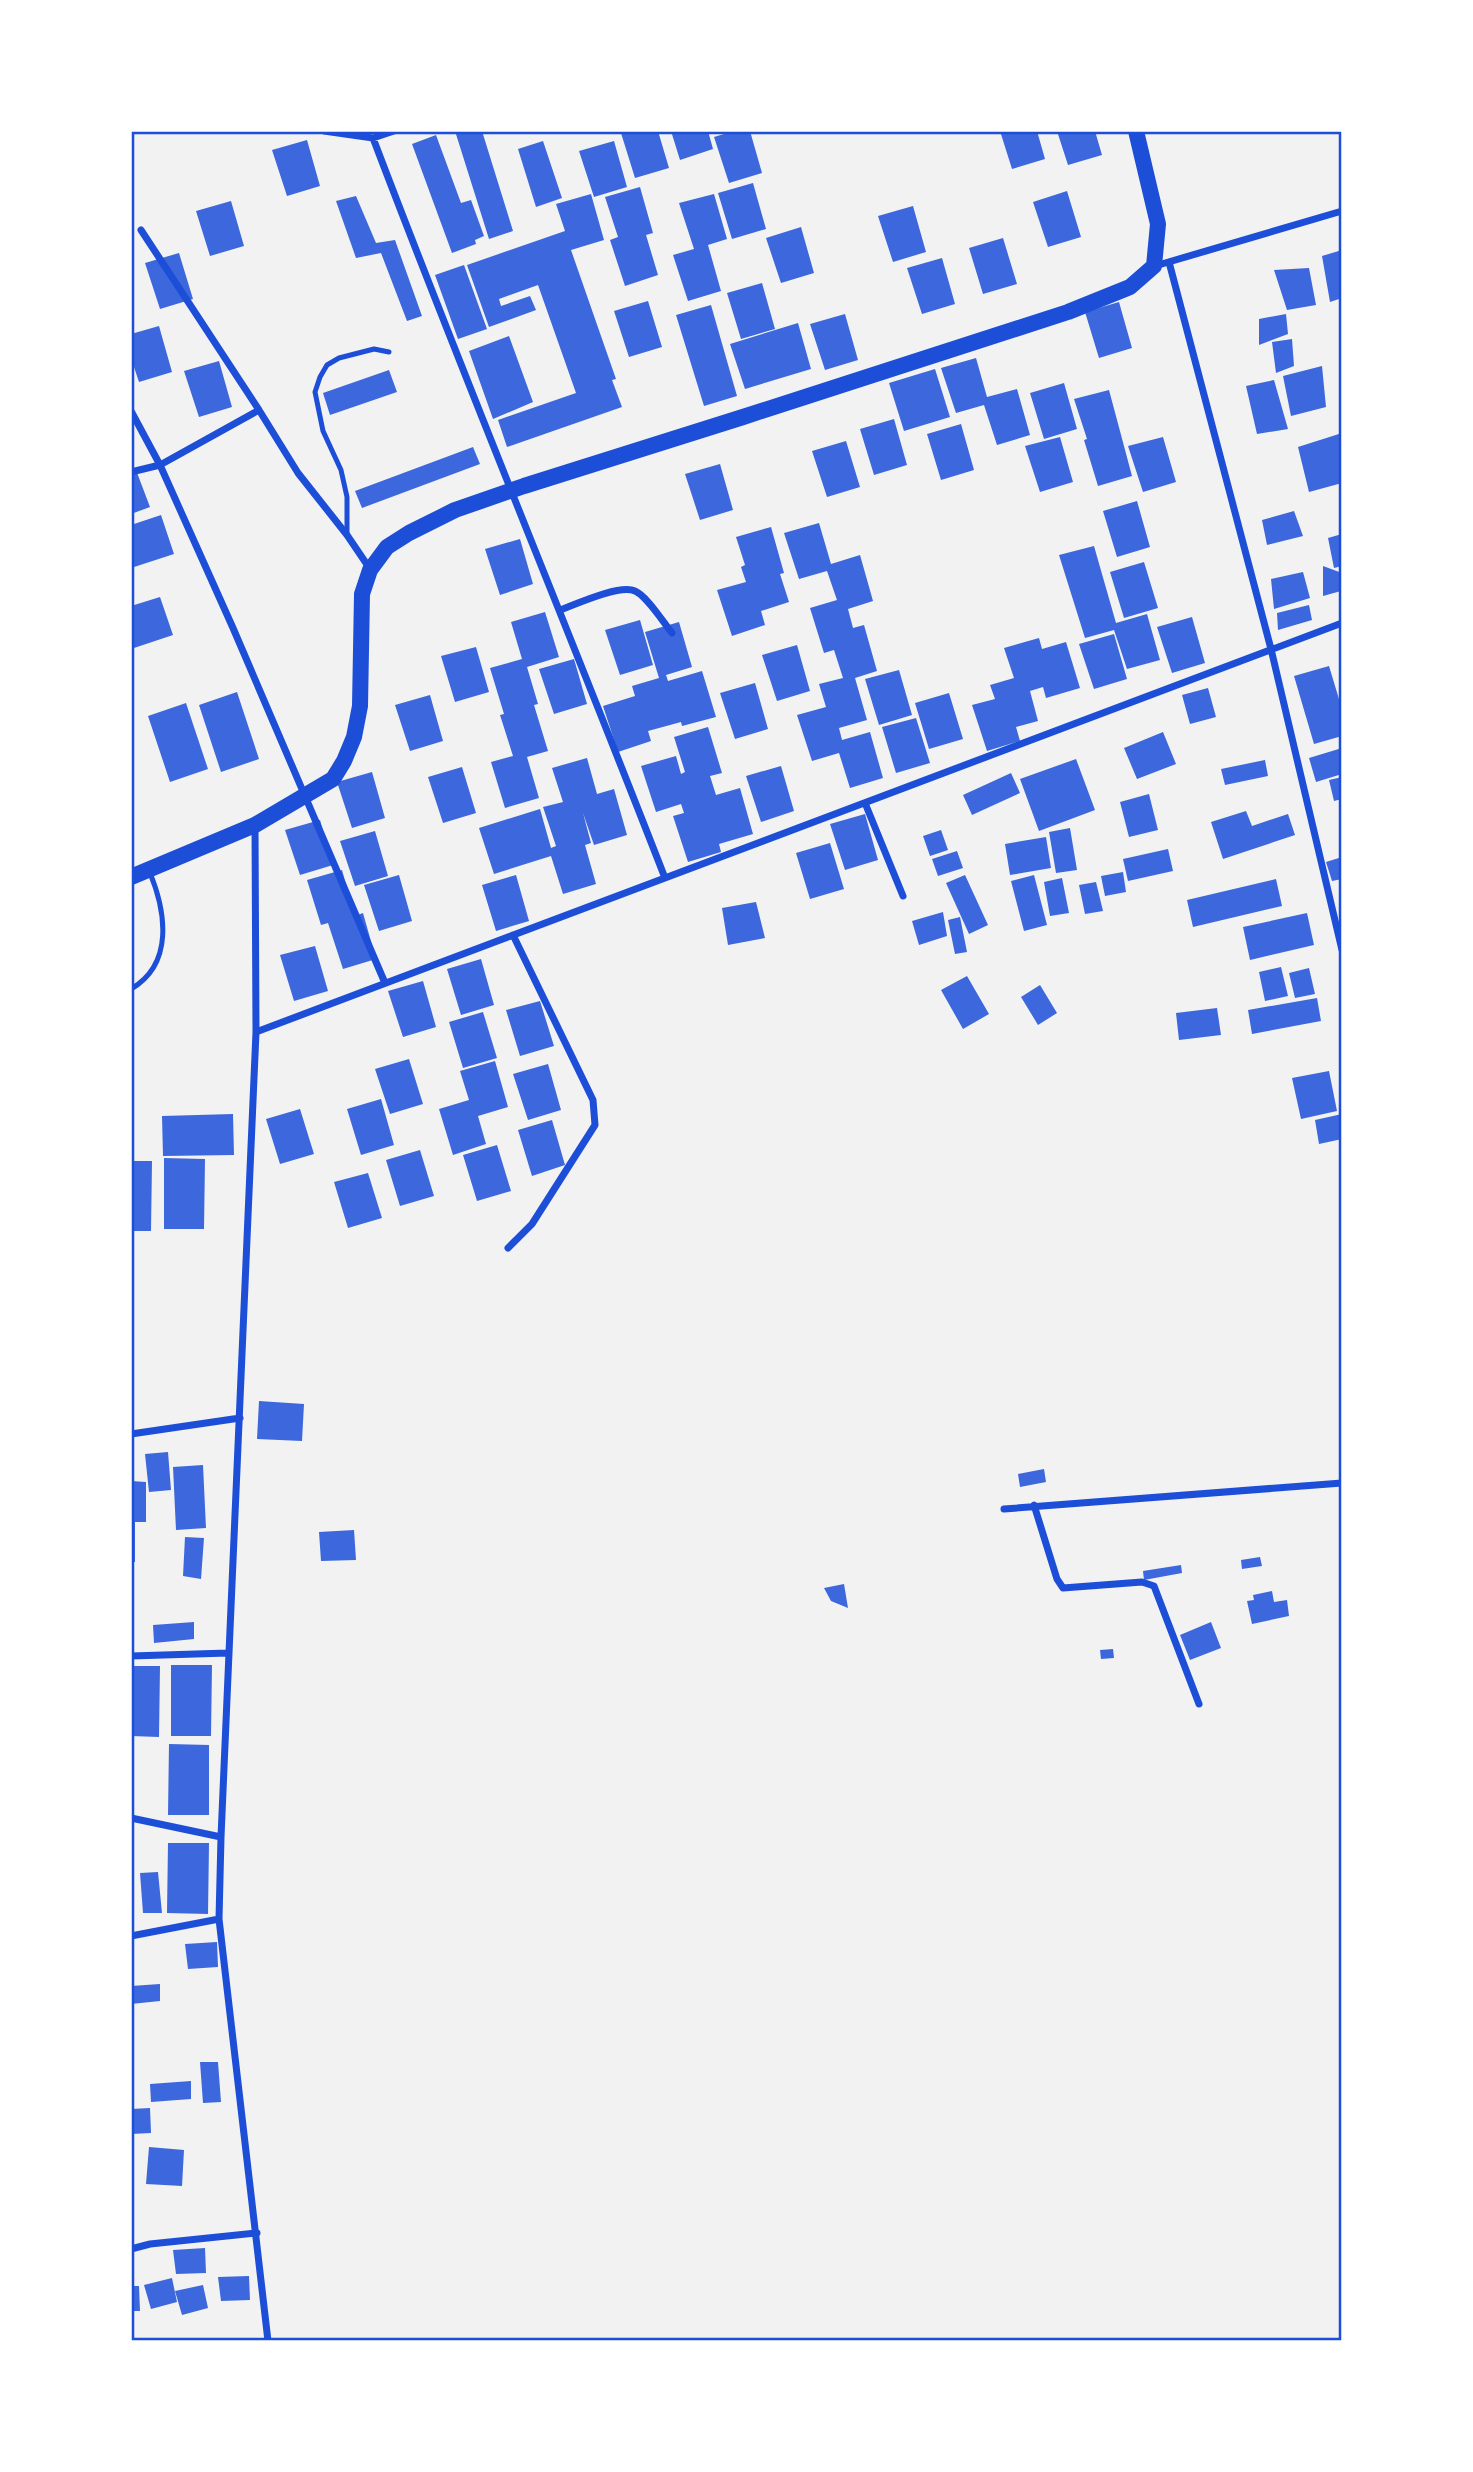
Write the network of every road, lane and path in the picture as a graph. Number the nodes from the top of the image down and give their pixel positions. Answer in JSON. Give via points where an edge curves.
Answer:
{"nodes":[{"id":1,"x":324,"y":131,"type":"edge"},
{"id":2,"x":394,"y":131,"type":"edge"},
{"id":3,"x":1136,"y":131,"type":"edge"},
{"id":4,"x":373,"y":138,"type":"junction"},
{"id":5,"x":1342,"y":211,"type":"edge"},
{"id":6,"x":141,"y":230,"type":"dead end"},
{"id":7,"x":1155,"y":268,"type":"junction"},
{"id":8,"x":389,"y":352,"type":"dead end"},
{"id":9,"x":259,"y":410,"type":"junction"},
{"id":10,"x":131,"y":411,"type":"edge"},
{"id":11,"x":160,"y":465,"type":"junction"},
{"id":12,"x":131,"y":471,"type":"edge"},
{"id":13,"x":512,"y":490,"type":"junction"},
{"id":14,"x":347,"y":535,"type":"junction"},
{"id":15,"x":370,"y":570,"type":"junction"},
{"id":16,"x":560,"y":610,"type":"junction"},
{"id":17,"x":1342,"y":623,"type":"edge"},
{"id":18,"x":672,"y":633,"type":"dead end"},
{"id":19,"x":1270,"y":649,"type":"junction"},
{"id":20,"x":303,"y":795,"type":"junction"},
{"id":21,"x":865,"y":803,"type":"junction"},
{"id":22,"x":255,"y":825,"type":"junction"},
{"id":23,"x":149,"y":870,"type":"junction"},
{"id":24,"x":131,"y":877,"type":"edge"},
{"id":25,"x":665,"y":878,"type":"junction"},
{"id":26,"x":903,"y":896,"type":"dead end"},
{"id":27,"x":513,"y":935,"type":"junction"},
{"id":28,"x":1342,"y":950,"type":"edge"},
{"id":29,"x":385,"y":983,"type":"junction"},
{"id":30,"x":131,"y":989,"type":"edge"},
{"id":31,"x":256,"y":1032,"type":"junction"},
{"id":32,"x":508,"y":1248,"type":"dead end"},
{"id":33,"x":240,"y":1418,"type":"junction"},
{"id":34,"x":131,"y":1434,"type":"edge"},
{"id":35,"x":1342,"y":1483,"type":"edge"},
{"id":36,"x":1034,"y":1506,"type":"junction"},
{"id":37,"x":1003,"y":1509,"type":"dead end"},
{"id":38,"x":228,"y":1653,"type":"junction"},
{"id":39,"x":131,"y":1656,"type":"edge"},
{"id":40,"x":1199,"y":1704,"type":"dead end"},
{"id":41,"x":131,"y":1818,"type":"edge"},
{"id":42,"x":221,"y":1837,"type":"junction"},
{"id":43,"x":219,"y":1919,"type":"junction"},
{"id":44,"x":131,"y":1936,"type":"edge"},
{"id":45,"x":257,"y":2233,"type":"junction"},
{"id":46,"x":131,"y":2249,"type":"edge"},
{"id":47,"x":268,"y":2341,"type":"edge"}],
"edges":[{"from":1,"to":4,"type":"street"},
{"from":2,"to":4,"type":"street"},
{"from":3,"to":7,"type":"main road","via":[[1158,224]]},
{"from":4,"to":13,"type":"street"},
{"from":5,"to":7,"type":"street"},
{"from":6,"to":9,"type":"street"},
{"from":7,"to":13,"type":"main road","via":[[1130,287],[1068,312]]},
{"from":7,"to":19,"type":"street"},
{"from":8,"to":14,"type":"lane","via":[[374,349],[339,358],[327,365],[315,392],[323,431],[341,470]]},
{"from":9,"to":11,"type":"street"},
{"from":9,"to":14,"type":"street","via":[[298,473]]},
{"from":10,"to":11,"type":"street"},
{"from":11,"to":12,"type":"street"},
{"from":11,"to":20,"type":"street"},
{"from":13,"to":15,"type":"main road","via":[[430,521],[387,547]]},
{"from":13,"to":16,"type":"street"},
{"from":14,"to":15,"type":"street"},
{"from":15,"to":20,"type":"main road","via":[[362,594],[360,706],[354,737],[333,779]]},
{"from":16,"to":18,"type":"street","via":[[616,591],[633,590]]},
{"from":16,"to":25,"type":"street"},
{"from":17,"to":19,"type":"street"},
{"from":19,"to":21,"type":"street"},
{"from":19,"to":28,"type":"street"},
{"from":20,"to":22,"type":"main road"},
{"from":20,"to":29,"type":"street"},
{"from":21,"to":25,"type":"street"},
{"from":21,"to":26,"type":"street"},
{"from":22,"to":23,"type":"main road"},
{"from":22,"to":31,"type":"street"},
{"from":23,"to":24,"type":"main road"},
{"from":23,"to":30,"type":"lane","via":[[160,898],[163,935],[151,973]]},
{"from":25,"to":27,"type":"street"},
{"from":27,"to":29,"type":"street"},
{"from":27,"to":32,"type":"street","via":[[596,1110],[595,1125],[552,1195]]},
{"from":29,"to":31,"type":"street"},
{"from":31,"to":33,"type":"street"},
{"from":33,"to":34,"type":"street"},
{"from":33,"to":38,"type":"street"},
{"from":35,"to":36,"type":"street"},
{"from":36,"to":37,"type":"street"},
{"from":36,"to":40,"type":"street","via":[[1063,1588],[1142,1582],[1154,1586]]},
{"from":38,"to":39,"type":"street"},
{"from":38,"to":42,"type":"street"},
{"from":41,"to":42,"type":"street"},
{"from":42,"to":43,"type":"street"},
{"from":43,"to":44,"type":"street"},
{"from":43,"to":45,"type":"street"},
{"from":45,"to":46,"type":"street"},
{"from":45,"to":47,"type":"street"}]}
